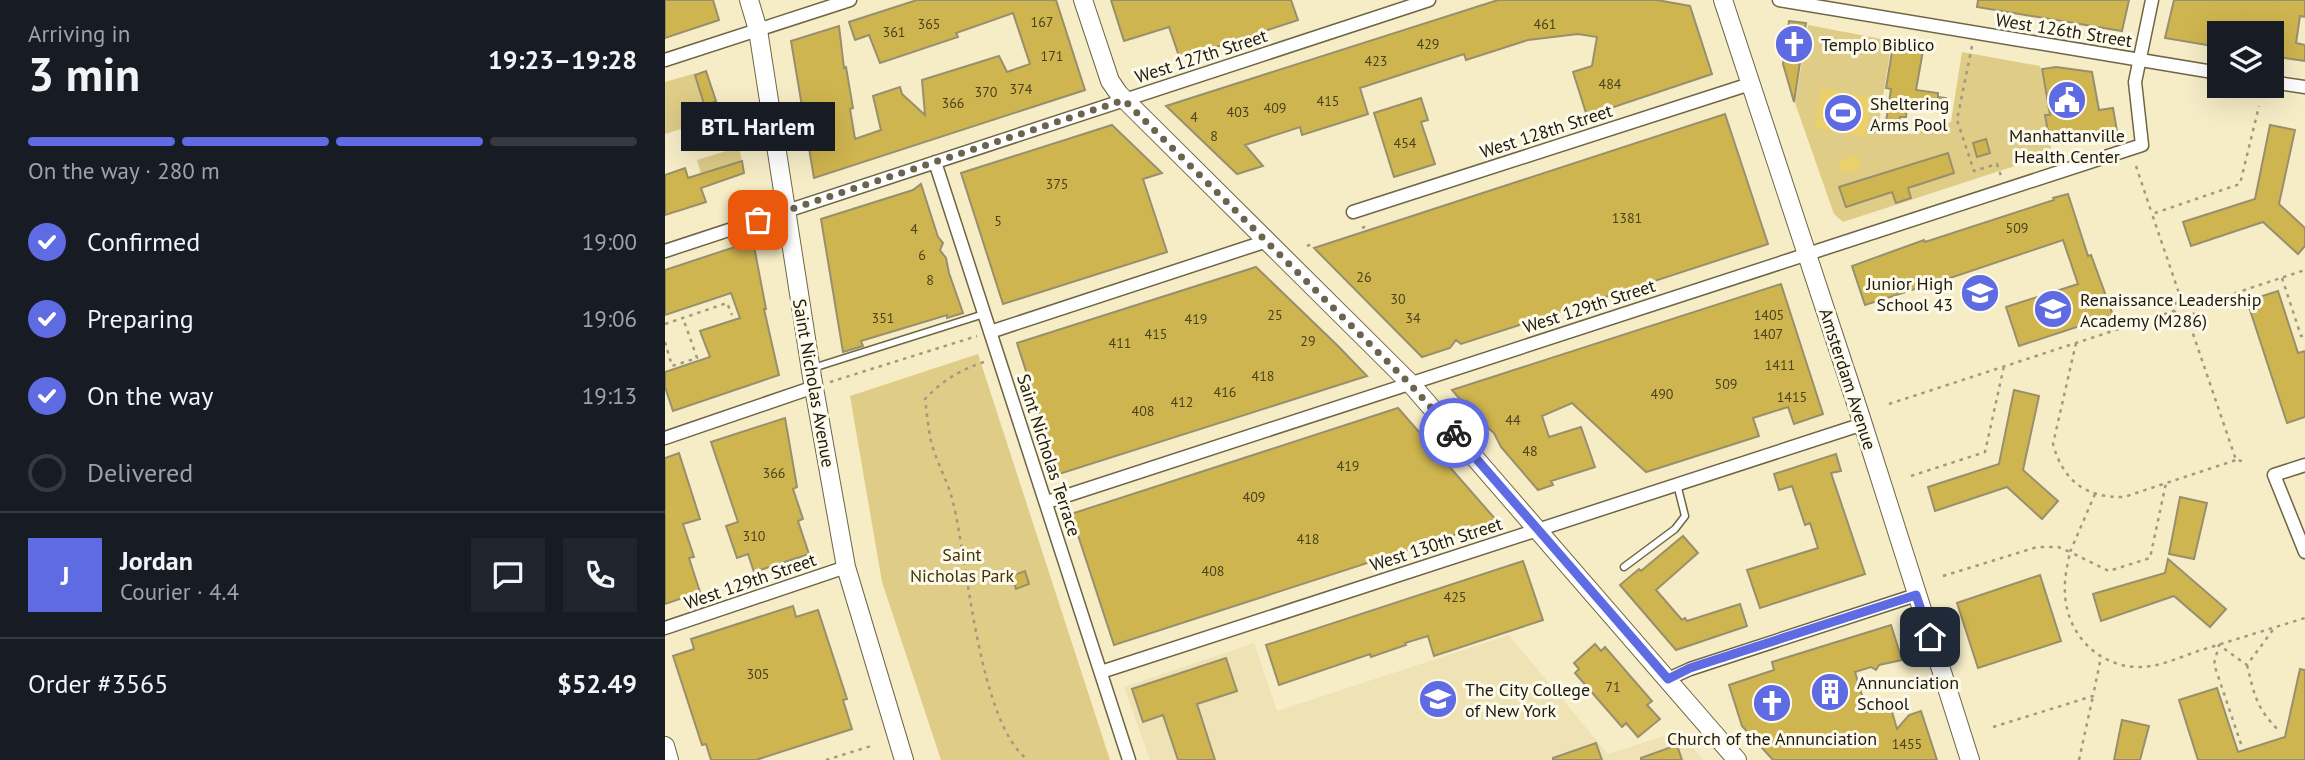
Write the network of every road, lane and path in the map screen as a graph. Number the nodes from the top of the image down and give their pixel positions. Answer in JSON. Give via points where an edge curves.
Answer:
{"nodes":[{"id":1,"x":749,"y":0,"type":"edge"},
{"id":2,"x":850,"y":0,"type":"edge"},
{"id":3,"x":1083,"y":0,"type":"edge"},
{"id":4,"x":1429,"y":0,"type":"edge"},
{"id":5,"x":1723,"y":0,"type":"edge"},
{"id":6,"x":1779,"y":0,"type":"edge"},
{"id":7,"x":2152,"y":0,"type":"edge"},
{"id":8,"x":758,"y":30,"type":"junction"},
{"id":9,"x":1975,"y":33,"type":"junction"},
{"id":10,"x":665,"y":60,"type":"edge"},
{"id":11,"x":2138,"y":60,"type":"junction"},
{"id":12,"x":2207,"y":71,"type":"edge"},
{"id":13,"x":1750,"y":84,"type":"junction"},
{"id":14,"x":2284,"y":84,"type":"edge"},
{"id":15,"x":2305,"y":87,"type":"edge"},
{"id":16,"x":1124,"y":100,"type":"junction"},
{"id":17,"x":2259,"y":106,"type":"dead end"},
{"id":18,"x":935,"y":162,"type":"junction"},
{"id":19,"x":2136,"y":166,"type":"dead end"},
{"id":20,"x":2001,"y":176,"type":"dead end"},
{"id":21,"x":786,"y":211,"type":"junction"},
{"id":22,"x":1353,"y":212,"type":"dead end"},
{"id":23,"x":2153,"y":214,"type":"junction"},
{"id":24,"x":1369,"y":225,"type":"dead end"},
{"id":25,"x":1362,"y":228,"type":"dead end"},
{"id":26,"x":1267,"y":241,"type":"junction"},
{"id":27,"x":1314,"y":243,"type":"dead end"},
{"id":28,"x":1307,"y":246,"type":"dead end"},
{"id":29,"x":665,"y":251,"type":"edge"},
{"id":30,"x":1808,"y":253,"type":"junction"},
{"id":31,"x":2305,"y":270,"type":"edge"},
{"id":32,"x":2281,"y":278,"type":"junction"},
{"id":33,"x":2180,"y":296,"type":"junction"},
{"id":34,"x":2196,"y":306,"type":"junction"},
{"id":35,"x":2174,"y":311,"type":"junction"},
{"id":36,"x":984,"y":314,"type":"junction"},
{"id":37,"x":731,"y":315,"type":"dead end"},
{"id":38,"x":683,"y":318,"type":"junction"},
{"id":39,"x":2187,"y":319,"type":"junction"},
{"id":40,"x":665,"y":324,"type":"edge"},
{"id":41,"x":990,"y":332,"type":"junction"},
{"id":42,"x":2305,"y":335,"type":"edge"},
{"id":43,"x":665,"y":342,"type":"edge"},
{"id":44,"x":2075,"y":343,"type":"junction"},
{"id":45,"x":998,"y":356,"type":"junction"},
{"id":46,"x":2004,"y":366,"type":"junction"},
{"id":47,"x":811,"y":368,"type":"junction"},
{"id":48,"x":1409,"y":383,"type":"junction"},
{"id":49,"x":814,"y":387,"type":"junction"},
{"id":50,"x":1889,"y":404,"type":"dead end"},
{"id":51,"x":1863,"y":424,"type":"junction"},
{"id":52,"x":665,"y":438,"type":"edge"},
{"id":53,"x":2236,"y":460,"type":"junction"},
{"id":54,"x":2242,"y":461,"type":"dead end"},
{"id":55,"x":2305,"y":465,"type":"edge"},
{"id":56,"x":1911,"y":476,"type":"dead end"},
{"id":57,"x":2166,"y":483,"type":"junction"},
{"id":58,"x":1677,"y":484,"type":"junction"},
{"id":59,"x":2095,"y":494,"type":"junction"},
{"id":60,"x":1047,"y":502,"type":"junction"},
{"id":61,"x":1537,"y":529,"type":"junction"},
{"id":62,"x":2070,"y":552,"type":"junction"},
{"id":63,"x":2305,"y":552,"type":"edge"},
{"id":64,"x":846,"y":567,"type":"junction"},
{"id":65,"x":1624,"y":567,"type":"dead end"},
{"id":66,"x":1943,"y":576,"type":"dead end"},
{"id":67,"x":1916,"y":595,"type":"junction"},
{"id":68,"x":2305,"y":618,"type":"edge"},
{"id":69,"x":2275,"y":627,"type":"junction"},
{"id":70,"x":665,"y":628,"type":"edge"},
{"id":71,"x":2219,"y":645,"type":"junction"},
{"id":72,"x":2101,"y":657,"type":"junction"},
{"id":73,"x":2247,"y":665,"type":"junction"},
{"id":74,"x":1101,"y":672,"type":"junction"},
{"id":75,"x":1668,"y":679,"type":"junction"},
{"id":76,"x":2093,"y":696,"type":"junction"},
{"id":77,"x":1993,"y":727,"type":"dead end"},
{"id":78,"x":2279,"y":731,"type":"dead end"},
{"id":79,"x":2241,"y":744,"type":"dead end"},
{"id":80,"x":665,"y":746,"type":"edge"},
{"id":81,"x":871,"y":746,"type":"dead end"},
{"id":82,"x":670,"y":760,"type":"edge"},
{"id":83,"x":826,"y":760,"type":"edge"},
{"id":84,"x":904,"y":760,"type":"edge"},
{"id":85,"x":1028,"y":760,"type":"edge"},
{"id":86,"x":1129,"y":760,"type":"edge"},
{"id":87,"x":1737,"y":760,"type":"edge"},
{"id":88,"x":1970,"y":760,"type":"edge"},
{"id":89,"x":2079,"y":760,"type":"edge"}],
"edges":[{"from":1,"to":8,"type":"main road","name":"Saint Nicholas Avenue"},
{"from":2,"to":8,"type":"street"},
{"from":3,"to":16,"type":"main road","via":[[1110,81]]},
{"from":4,"to":16,"type":"street","name":"West 127th Street"},
{"from":5,"to":13,"type":"main road","name":"Amsterdam Avenue"},
{"from":6,"to":9,"type":"street","name":"West 126th Street"},
{"from":7,"to":11,"type":"street"},
{"from":8,"to":10,"type":"street"},
{"from":8,"to":21,"type":"main road","name":"Saint Nicholas Avenue"},
{"from":9,"to":11,"type":"street","name":"West 126th Street"},
{"from":9,"to":20,"type":"path","via":[[1957,120],[1974,171],[1997,164]]},
{"from":11,"to":12,"type":"street","name":"West 126th Street"},
{"from":11,"to":30,"type":"street","name":"West 129th Street","via":[[2135,82],[2142,145]]},
{"from":13,"to":22,"type":"street","name":"West 128th Street"},
{"from":13,"to":30,"type":"main road","name":"Amsterdam Avenue"},
{"from":14,"to":15,"type":"street"},
{"from":16,"to":18,"type":"street","name":"West 127th Street"},
{"from":16,"to":26,"type":"main road"},
{"from":17,"to":23,"type":"path","via":[[2240,184]]},
{"from":18,"to":21,"type":"street","name":"West 127th Street"},
{"from":18,"to":36,"type":"street","name":"Saint Nicholas Terrace"},
{"from":19,"to":23,"type":"path"},
{"from":21,"to":29,"type":"street","name":"West 127th Street"},
{"from":21,"to":47,"type":"main road","name":"Saint Nicholas Avenue"},
{"from":23,"to":33,"type":"path"},
{"from":24,"to":25,"type":"path"},
{"from":26,"to":41,"type":"street"},
{"from":26,"to":48,"type":"main road"},
{"from":27,"to":28,"type":"path"},
{"from":30,"to":48,"type":"street","name":"West 129th Street"},
{"from":30,"to":51,"type":"main road","name":"Amsterdam Avenue"},
{"from":31,"to":32,"type":"path"},
{"from":32,"to":34,"type":"path"},
{"from":32,"to":42,"type":"path","via":[[2301,336]]},
{"from":33,"to":34,"type":"path","via":[[2192,298]]},
{"from":33,"to":35,"type":"path"},
{"from":34,"to":39,"type":"path","via":[[2193,317]]},
{"from":35,"to":39,"type":"path"},
{"from":35,"to":44,"type":"path"},
{"from":36,"to":41,"type":"street","name":"Saint Nicholas Terrace"},
{"from":36,"to":47,"type":"lane"},
{"from":37,"to":38,"type":"path","via":[[727,303]]},
{"from":38,"to":40,"type":"path"},
{"from":38,"to":43,"type":"path","via":[[697,358],[672,366]]},
{"from":39,"to":53,"type":"path"},
{"from":41,"to":45,"type":"street","name":"Saint Nicholas Terrace"},
{"from":41,"to":49,"type":"path"},
{"from":44,"to":46,"type":"path"},
{"from":44,"to":59,"type":"path","via":[[2053,444],[2065,475]]},
{"from":45,"to":60,"type":"street","name":"Saint Nicholas Terrace"},
{"from":45,"to":85,"type":"path","via":[[959,371],[925,399],[932,442],[952,499],[997,715]]},
{"from":46,"to":50,"type":"path"},
{"from":46,"to":56,"type":"path","via":[[1985,452]]},
{"from":47,"to":49,"type":"main road","name":"Saint Nicholas Avenue"},
{"from":48,"to":60,"type":"street","name":"West 129th Street"},
{"from":48,"to":61,"type":"main road"},
{"from":49,"to":52,"type":"street"},
{"from":49,"to":64,"type":"main road","name":"Saint Nicholas Avenue"},
{"from":51,"to":58,"type":"street","name":"West 130th Street"},
{"from":51,"to":67,"type":"main road","name":"Amsterdam Avenue"},
{"from":53,"to":54,"type":"path"},
{"from":53,"to":57,"type":"path"},
{"from":55,"to":63,"type":"street","via":[[2274,475]]},
{"from":57,"to":59,"type":"path","via":[[2124,497]]},
{"from":57,"to":62,"type":"path","via":[[2150,558],[2109,571]]},
{"from":58,"to":61,"type":"street","name":"West 130th Street"},
{"from":58,"to":65,"type":"lane","via":[[1685,516],[1675,529]]},
{"from":59,"to":62,"type":"path"},
{"from":60,"to":74,"type":"street","name":"Saint Nicholas Terrace"},
{"from":61,"to":74,"type":"street","name":"West 130th Street"},
{"from":61,"to":75,"type":"main road"},
{"from":62,"to":66,"type":"path","via":[[2037,547]]},
{"from":62,"to":72,"type":"path","via":[[2065,573],[2070,619],[2078,635]]},
{"from":64,"to":70,"type":"street","name":"West 129th Street"},
{"from":64,"to":84,"type":"main road","name":"Saint Nicholas Avenue"},
{"from":67,"to":75,"type":"street"},
{"from":67,"to":88,"type":"main road","name":"Amsterdam Avenue"},
{"from":68,"to":69,"type":"path"},
{"from":69,"to":71,"type":"path"},
{"from":69,"to":73,"type":"path"},
{"from":71,"to":72,"type":"path","via":[[2153,666],[2120,665]]},
{"from":71,"to":73,"type":"path"},
{"from":71,"to":79,"type":"path","via":[[2214,664]]},
{"from":72,"to":76,"type":"path"},
{"from":73,"to":78,"type":"path","via":[[2257,702]]},
{"from":74,"to":86,"type":"street","name":"Saint Nicholas Terrace"},
{"from":75,"to":87,"type":"main road"},
{"from":76,"to":77,"type":"path"},
{"from":76,"to":89,"type":"path"},
{"from":80,"to":82,"type":"main road"},
{"from":81,"to":83,"type":"path"}]}
